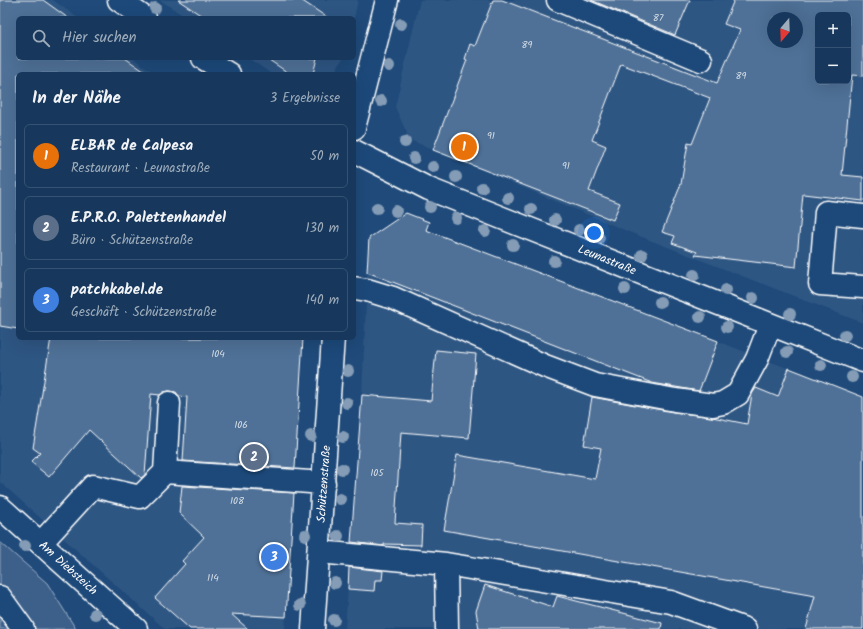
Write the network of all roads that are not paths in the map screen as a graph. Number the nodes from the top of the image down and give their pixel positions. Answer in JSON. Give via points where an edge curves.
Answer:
{"nodes":[{"id":1,"x":119,"y":0,"type":"edge"},
{"id":2,"x":387,"y":0,"type":"edge"},
{"id":3,"x":558,"y":0,"type":"edge"},
{"id":4,"x":141,"y":16,"type":"edge"},
{"id":5,"x":206,"y":60,"type":"edge"},
{"id":6,"x":701,"y":60,"type":"dead end"},
{"id":7,"x":226,"y":72,"type":"edge"},
{"id":8,"x":356,"y":120,"type":"edge"},
{"id":9,"x":356,"y":152,"type":"edge"},
{"id":10,"x":863,"y":216,"type":"edge"},
{"id":11,"x":863,"y":287,"type":"edge"},
{"id":12,"x":356,"y":288,"type":"edge"},
{"id":13,"x":770,"y":325,"type":"junction"},
{"id":14,"x":334,"y":340,"type":"edge"},
{"id":15,"x":863,"y":361,"type":"edge"},
{"id":16,"x":169,"y":403,"type":"dead end"},
{"id":17,"x":165,"y":472,"type":"junction"},
{"id":18,"x":324,"y":483,"type":"junction"},
{"id":19,"x":0,"y":507,"type":"edge"},
{"id":20,"x":41,"y":543,"type":"junction"},
{"id":21,"x":319,"y":552,"type":"junction"},
{"id":22,"x":446,"y":564,"type":"junction"},
{"id":23,"x":0,"y":597,"type":"edge"},
{"id":24,"x":131,"y":627,"type":"edge"},
{"id":25,"x":23,"y":629,"type":"edge"},
{"id":26,"x":313,"y":629,"type":"edge"},
{"id":27,"x":447,"y":629,"type":"edge"},
{"id":28,"x":745,"y":629,"type":"edge"}],
"edges":[{"from":1,"to":4,"type":"street"},
{"from":2,"to":8,"type":"street"},
{"from":3,"to":6,"type":"street"},
{"from":5,"to":7,"type":"street"},
{"from":9,"to":13,"type":"street","name":"Leunastraße","via":[[429,189]]},
{"from":10,"to":11,"type":"street","via":[[826,212],[820,284]]},
{"from":12,"to":13,"type":"street","via":[[393,298],[545,366],[595,385],[712,405],[723,403],[738,394],[757,359]]},
{"from":13,"to":15,"type":"street","name":"Leunastraße"},
{"from":14,"to":18,"type":"street","name":"Schützenstraße"},
{"from":16,"to":17,"type":"street"},
{"from":17,"to":18,"type":"street"},
{"from":17,"to":20,"type":"street","via":[[140,497],[93,486]]},
{"from":18,"to":21,"type":"street","name":"Schützenstraße"},
{"from":19,"to":20,"type":"street","name":"Am Diebsteich"},
{"from":20,"to":24,"type":"street","name":"Am Diebsteich"},
{"from":21,"to":22,"type":"street"},
{"from":21,"to":26,"type":"street","name":"Schützenstraße"},
{"from":22,"to":27,"type":"street"},
{"from":22,"to":28,"type":"street","via":[[671,602]]},
{"from":23,"to":25,"type":"street"}]}
